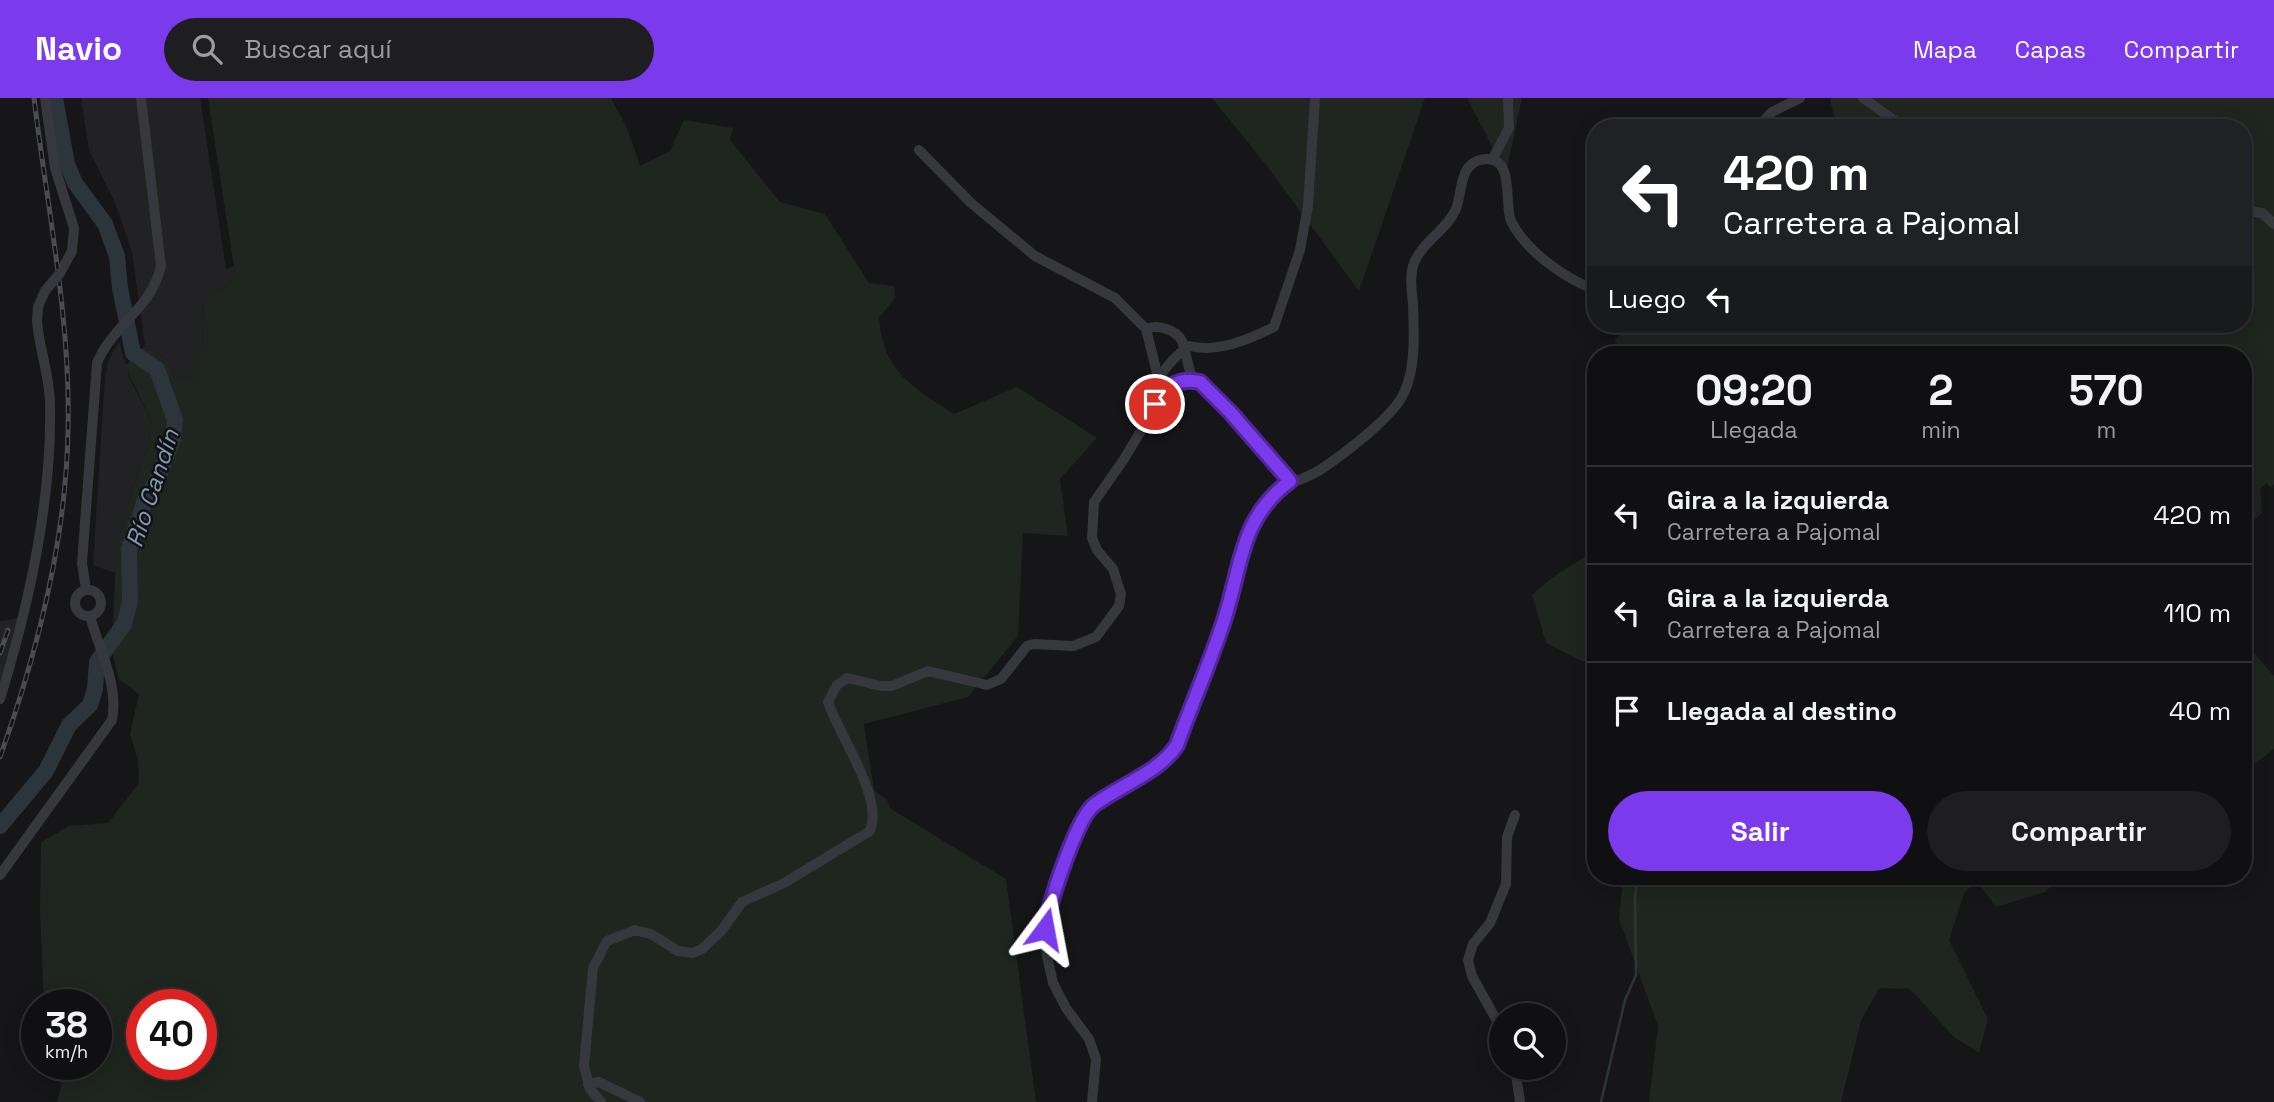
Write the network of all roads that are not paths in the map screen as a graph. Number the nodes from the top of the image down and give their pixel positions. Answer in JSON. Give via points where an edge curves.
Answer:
{"nodes":[{"id":1,"x":45,"y":98,"type":"edge"},
{"id":2,"x":141,"y":98,"type":"edge"},
{"id":3,"x":1315,"y":98,"type":"edge"},
{"id":4,"x":1508,"y":98,"type":"edge"},
{"id":5,"x":1800,"y":98,"type":"edge"},
{"id":6,"x":1863,"y":98,"type":"edge"},
{"id":7,"x":1765,"y":119,"type":"edge"},
{"id":8,"x":1892,"y":119,"type":"edge"},
{"id":9,"x":919,"y":150,"type":"dead end"},
{"id":10,"x":1492,"y":160,"type":"junction"},
{"id":11,"x":2252,"y":212,"type":"edge"},
{"id":12,"x":2274,"y":224,"type":"edge"},
{"id":13,"x":1587,"y":285,"type":"edge"},
{"id":14,"x":1146,"y":329,"type":"junction"},
{"id":15,"x":1183,"y":350,"type":"junction"},
{"id":16,"x":1158,"y":377,"type":"junction"},
{"id":17,"x":1192,"y":380,"type":"junction"},
{"id":18,"x":1144,"y":427,"type":"junction"},
{"id":19,"x":1290,"y":481,"type":"junction"},
{"id":20,"x":86,"y":590,"type":"junction"},
{"id":21,"x":90,"y":616,"type":"junction"},
{"id":22,"x":0,"y":699,"type":"edge"},
{"id":23,"x":1515,"y":816,"type":"dead end"},
{"id":24,"x":0,"y":875,"type":"edge"},
{"id":25,"x":1489,"y":1007,"type":"edge"},
{"id":26,"x":1517,"y":1080,"type":"edge"},
{"id":27,"x":588,"y":1084,"type":"junction"},
{"id":28,"x":601,"y":1102,"type":"edge"},
{"id":29,"x":640,"y":1102,"type":"edge"},
{"id":30,"x":1092,"y":1102,"type":"edge"},
{"id":31,"x":1520,"y":1102,"type":"edge"}],
"edges":[{"from":1,"to":22,"type":"street","bridge":true,"via":[[55,168],[74,228],[72,251],[38,307],[50,397],[44,495],[30,583]]},
{"from":2,"to":20,"type":"street","via":[[161,266],[144,304],[110,339],[97,363],[82,563]]},
{"from":3,"to":15,"type":"street","via":[[1308,205],[1300,250],[1274,327],[1206,350],[1189,346]]},
{"from":4,"to":10,"type":"street","via":[[1509,128]]},
{"from":5,"to":7,"type":"street"},
{"from":6,"to":8,"type":"street"},
{"from":9,"to":14,"type":"street","via":[[1035,256],[1108,292]]},
{"from":10,"to":13,"type":"street","via":[[1507,180],[1507,206],[1521,237],[1534,251]]},
{"from":10,"to":19,"type":"street","via":[[1472,164],[1464,174],[1450,220],[1414,263],[1414,345],[1404,393],[1378,423],[1322,469]]},
{"from":11,"to":12,"type":"street"},
{"from":14,"to":15,"type":"street","via":[[1157,327],[1174,333]]},
{"from":14,"to":16,"type":"street"},
{"from":15,"to":16,"type":"street"},
{"from":15,"to":17,"type":"street"},
{"from":16,"to":18,"type":"street"},
{"from":17,"to":18,"type":"street","via":[[1178,381],[1166,389]]},
{"from":17,"to":19,"type":"street","via":[[1214,394]]},
{"from":18,"to":27,"type":"street","via":[[1099,493],[1091,513],[1094,545],[1113,569],[1121,594],[1105,628],[1081,644],[1027,646],[1001,679],[987,685],[928,671],[892,686],[881,687],[854,677],[843,679],[828,702],[874,811],[870,831],[742,902],[722,930],[693,953],[678,951],[635,930],[607,941],[593,968],[584,1066]]},
{"from":19,"to":30,"type":"street","via":[[1267,500],[1250,530],[1222,627],[1177,745],[1087,812],[1053,895],[1045,929],[1046,954],[1057,993],[1093,1048]]},
{"from":20,"to":21,"type":"street","via":[[100,598],[98,611]]},
{"from":20,"to":21,"type":"street","via":[[76,597],[75,605],[82,615]]},
{"from":21,"to":24,"type":"street","via":[[115,703],[112,720]]},
{"from":23,"to":25,"type":"street","via":[[1507,837],[1506,884],[1468,960]]},
{"from":26,"to":31,"type":"street"},
{"from":27,"to":28,"type":"street"},
{"from":27,"to":29,"type":"street","via":[[599,1082]]}]}
